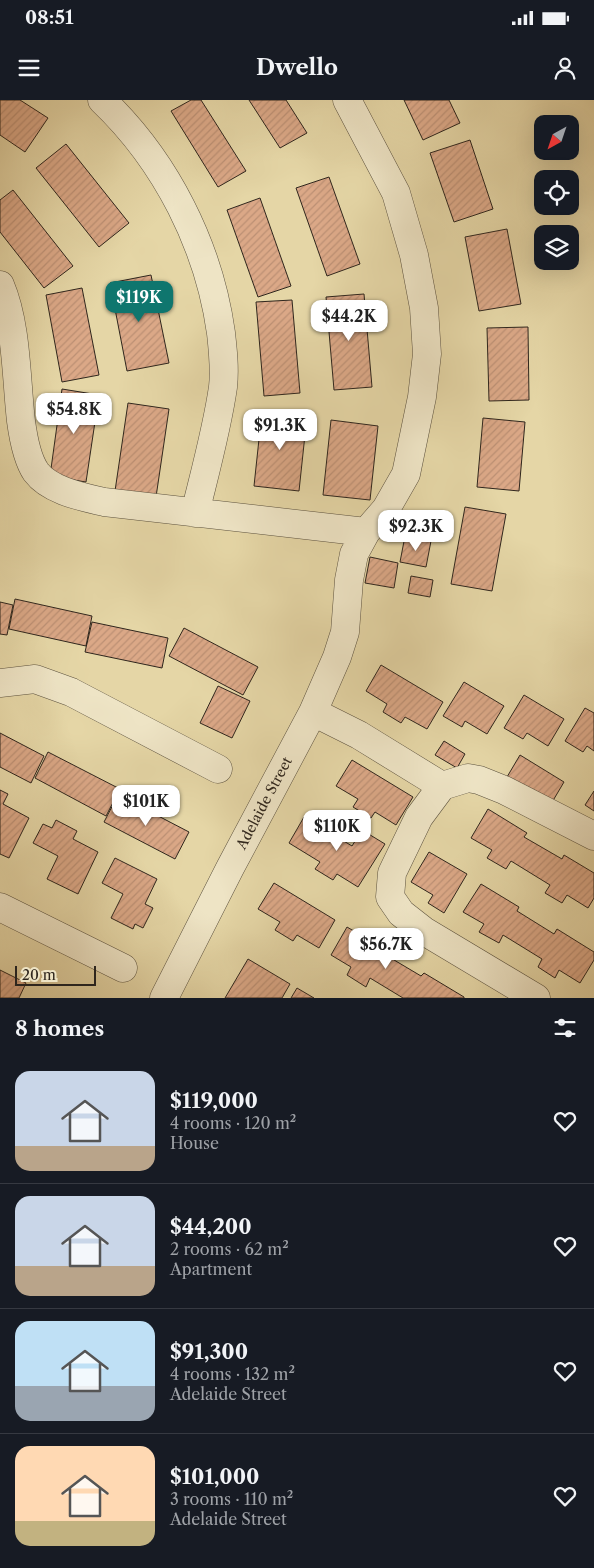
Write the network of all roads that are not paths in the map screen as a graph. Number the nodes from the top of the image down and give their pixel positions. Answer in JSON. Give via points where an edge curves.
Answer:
{"nodes":[{"id":1,"x":102,"y":100,"type":"edge"},
{"id":2,"x":348,"y":100,"type":"edge"},
{"id":3,"x":0,"y":285,"type":"edge"},
{"id":4,"x":195,"y":513,"type":"junction"},
{"id":5,"x":366,"y":532,"type":"junction"},
{"id":6,"x":0,"y":683,"type":"edge"},
{"id":7,"x":313,"y":712,"type":"junction"},
{"id":8,"x":218,"y":770,"type":"dead end"},
{"id":9,"x":442,"y":786,"type":"junction"},
{"id":10,"x":594,"y":836,"type":"edge"},
{"id":11,"x":0,"y":908,"type":"edge"},
{"id":12,"x":123,"y":968,"type":"dead end"},
{"id":13,"x":164,"y":998,"type":"edge"},
{"id":14,"x":536,"y":998,"type":"edge"}],
"edges":[{"from":1,"to":4,"type":"street","via":[[134,135],[183,211],[202,254],[216,304],[224,355],[223,386]]},
{"from":2,"to":5,"type":"street","name":"Adelaide Street","via":[[396,193],[414,255],[424,308],[427,354],[406,474],[386,509]]},
{"from":3,"to":4,"type":"street","via":[[9,314],[24,443],[36,472],[54,487],[78,496]]},
{"from":4,"to":5,"type":"street"},
{"from":5,"to":7,"type":"street","name":"Adelaide Street","via":[[354,554],[340,649]]},
{"from":6,"to":8,"type":"street","via":[[35,680],[71,692]]},
{"from":7,"to":9,"type":"street","via":[[359,735]]},
{"from":7,"to":13,"type":"street","name":"Adelaide Street"},
{"from":9,"to":10,"type":"street","via":[[468,778],[479,780],[512,793]]},
{"from":9,"to":14,"type":"street","via":[[419,817],[404,847],[392,873],[390,897],[401,913],[424,931]]},
{"from":11,"to":12,"type":"street"}]}
